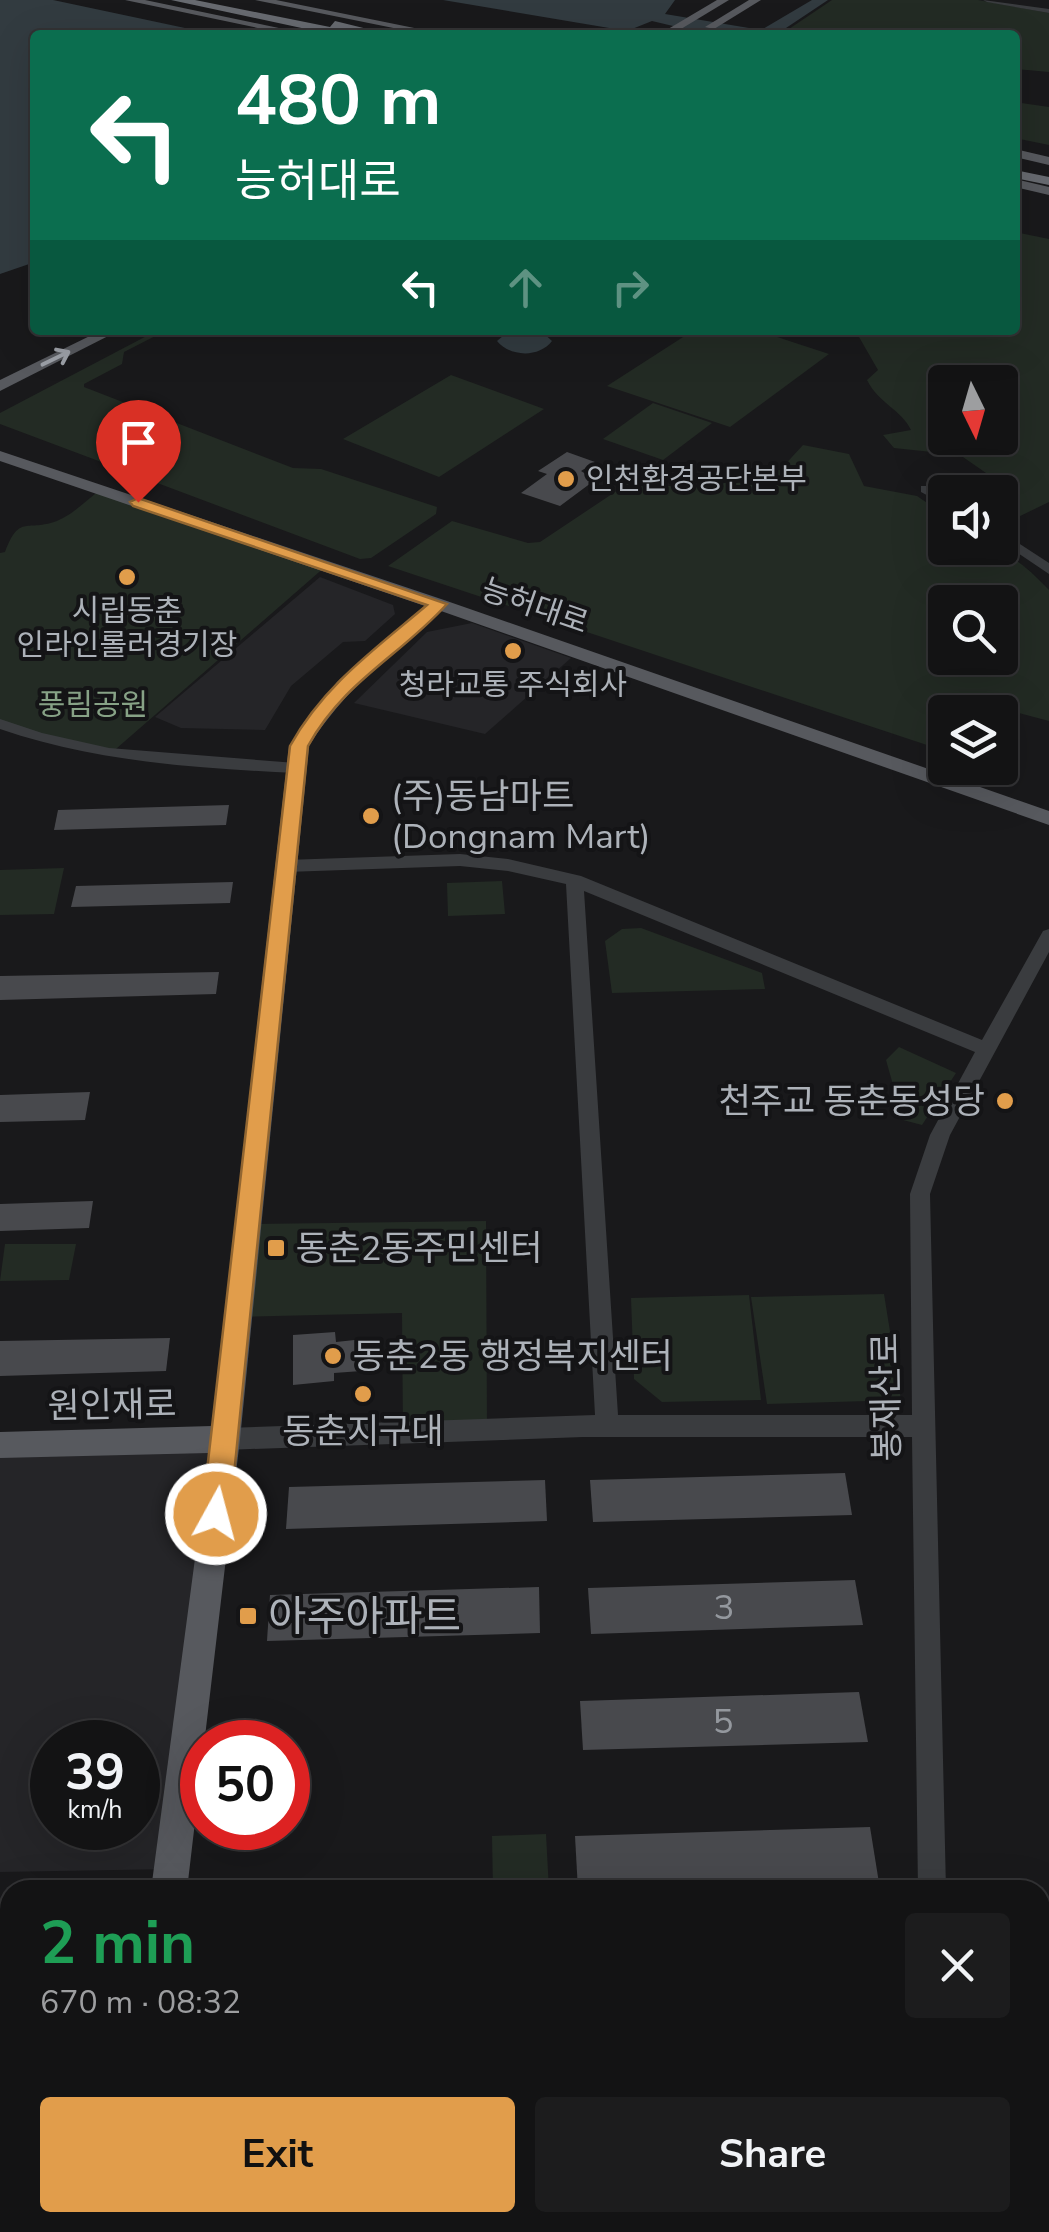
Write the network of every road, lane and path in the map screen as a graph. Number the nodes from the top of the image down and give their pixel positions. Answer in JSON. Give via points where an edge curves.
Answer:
{"nodes":[{"id":1,"x":130,"y":0,"type":"edge"},
{"id":2,"x":178,"y":0,"type":"edge"},
{"id":3,"x":213,"y":0,"type":"edge"},
{"id":4,"x":260,"y":0,"type":"edge"},
{"id":5,"x":724,"y":0,"type":"edge"},
{"id":6,"x":739,"y":0,"type":"edge"},
{"id":7,"x":756,"y":0,"type":"edge"},
{"id":8,"x":771,"y":0,"type":"edge"},
{"id":9,"x":987,"y":0,"type":"edge"},
{"id":10,"x":1049,"y":10,"type":"edge"},
{"id":11,"x":282,"y":30,"type":"edge"},
{"id":12,"x":328,"y":30,"type":"edge"},
{"id":13,"x":361,"y":30,"type":"edge"},
{"id":14,"x":418,"y":30,"type":"edge"},
{"id":15,"x":673,"y":30,"type":"edge"},
{"id":16,"x":688,"y":30,"type":"edge"},
{"id":17,"x":705,"y":30,"type":"edge"},
{"id":18,"x":720,"y":30,"type":"edge"},
{"id":19,"x":1020,"y":154,"type":"edge"},
{"id":20,"x":1049,"y":160,"type":"edge"},
{"id":21,"x":1020,"y":166,"type":"edge"},
{"id":22,"x":1049,"y":172,"type":"edge"},
{"id":23,"x":1020,"y":175,"type":"edge"},
{"id":24,"x":1049,"y":181,"type":"edge"},
{"id":25,"x":1020,"y":185,"type":"edge"},
{"id":26,"x":1049,"y":190,"type":"edge"},
{"id":27,"x":69,"y":335,"type":"edge"},
{"id":28,"x":103,"y":335,"type":"edge"},
{"id":29,"x":0,"y":368,"type":"edge"},
{"id":30,"x":0,"y":386,"type":"edge"},
{"id":31,"x":0,"y":456,"type":"edge"},
{"id":32,"x":1018,"y":548,"type":"edge"},
{"id":33,"x":1049,"y":570,"type":"edge"},
{"id":34,"x":438,"y":604,"type":"junction"},
{"id":35,"x":0,"y":724,"type":"edge"},
{"id":36,"x":296,"y":768,"type":"junction"},
{"id":37,"x":1049,"y":818,"type":"edge"},
{"id":38,"x":286,"y":866,"type":"junction"},
{"id":39,"x":575,"y":880,"type":"junction"},
{"id":40,"x":1049,"y":934,"type":"edge"},
{"id":41,"x":986,"y":1048,"type":"junction"},
{"id":42,"x":608,"y":1426,"type":"junction"},
{"id":43,"x":923,"y":1426,"type":"junction"},
{"id":44,"x":225,"y":1439,"type":"junction"},
{"id":45,"x":0,"y":1445,"type":"edge"},
{"id":46,"x":171,"y":1880,"type":"edge"},
{"id":47,"x":932,"y":1880,"type":"edge"}],
"edges":[{"from":1,"to":11,"type":"main road"},
{"from":2,"to":12,"type":"highway"},
{"from":3,"to":13,"type":"highway"},
{"from":4,"to":14,"type":"main road"},
{"from":5,"to":15,"type":"main road"},
{"from":6,"to":16,"type":"main road"},
{"from":7,"to":17,"type":"main road"},
{"from":8,"to":18,"type":"main road"},
{"from":9,"to":10,"type":"street"},
{"from":19,"to":20,"type":"main road"},
{"from":21,"to":22,"type":"highway"},
{"from":23,"to":24,"type":"highway"},
{"from":25,"to":26,"type":"main road"},
{"from":27,"to":29,"type":"main road"},
{"from":30,"to":28,"type":"main road","one_way":true},
{"from":31,"to":34,"type":"main road","name":"능허대로"},
{"from":32,"to":33,"type":"street"},
{"from":34,"to":36,"type":"main road","via":[[317,712]]},
{"from":34,"to":37,"type":"main road","name":"능허대로"},
{"from":35,"to":36,"type":"street","via":[[109,755]]},
{"from":36,"to":38,"type":"main road"},
{"from":38,"to":39,"type":"street","via":[[460,860]]},
{"from":38,"to":44,"type":"main road"},
{"from":39,"to":41,"type":"street"},
{"from":39,"to":42,"type":"street"},
{"from":40,"to":41,"type":"street","name":"봉재산로"},
{"from":41,"to":43,"type":"street","name":"봉재산로","via":[[940,1136],[920,1194]]},
{"from":42,"to":43,"type":"street"},
{"from":42,"to":44,"type":"street"},
{"from":43,"to":47,"type":"street","name":"봉재산로"},
{"from":44,"to":45,"type":"main road","name":"원인재로"},
{"from":44,"to":46,"type":"main road"}]}
